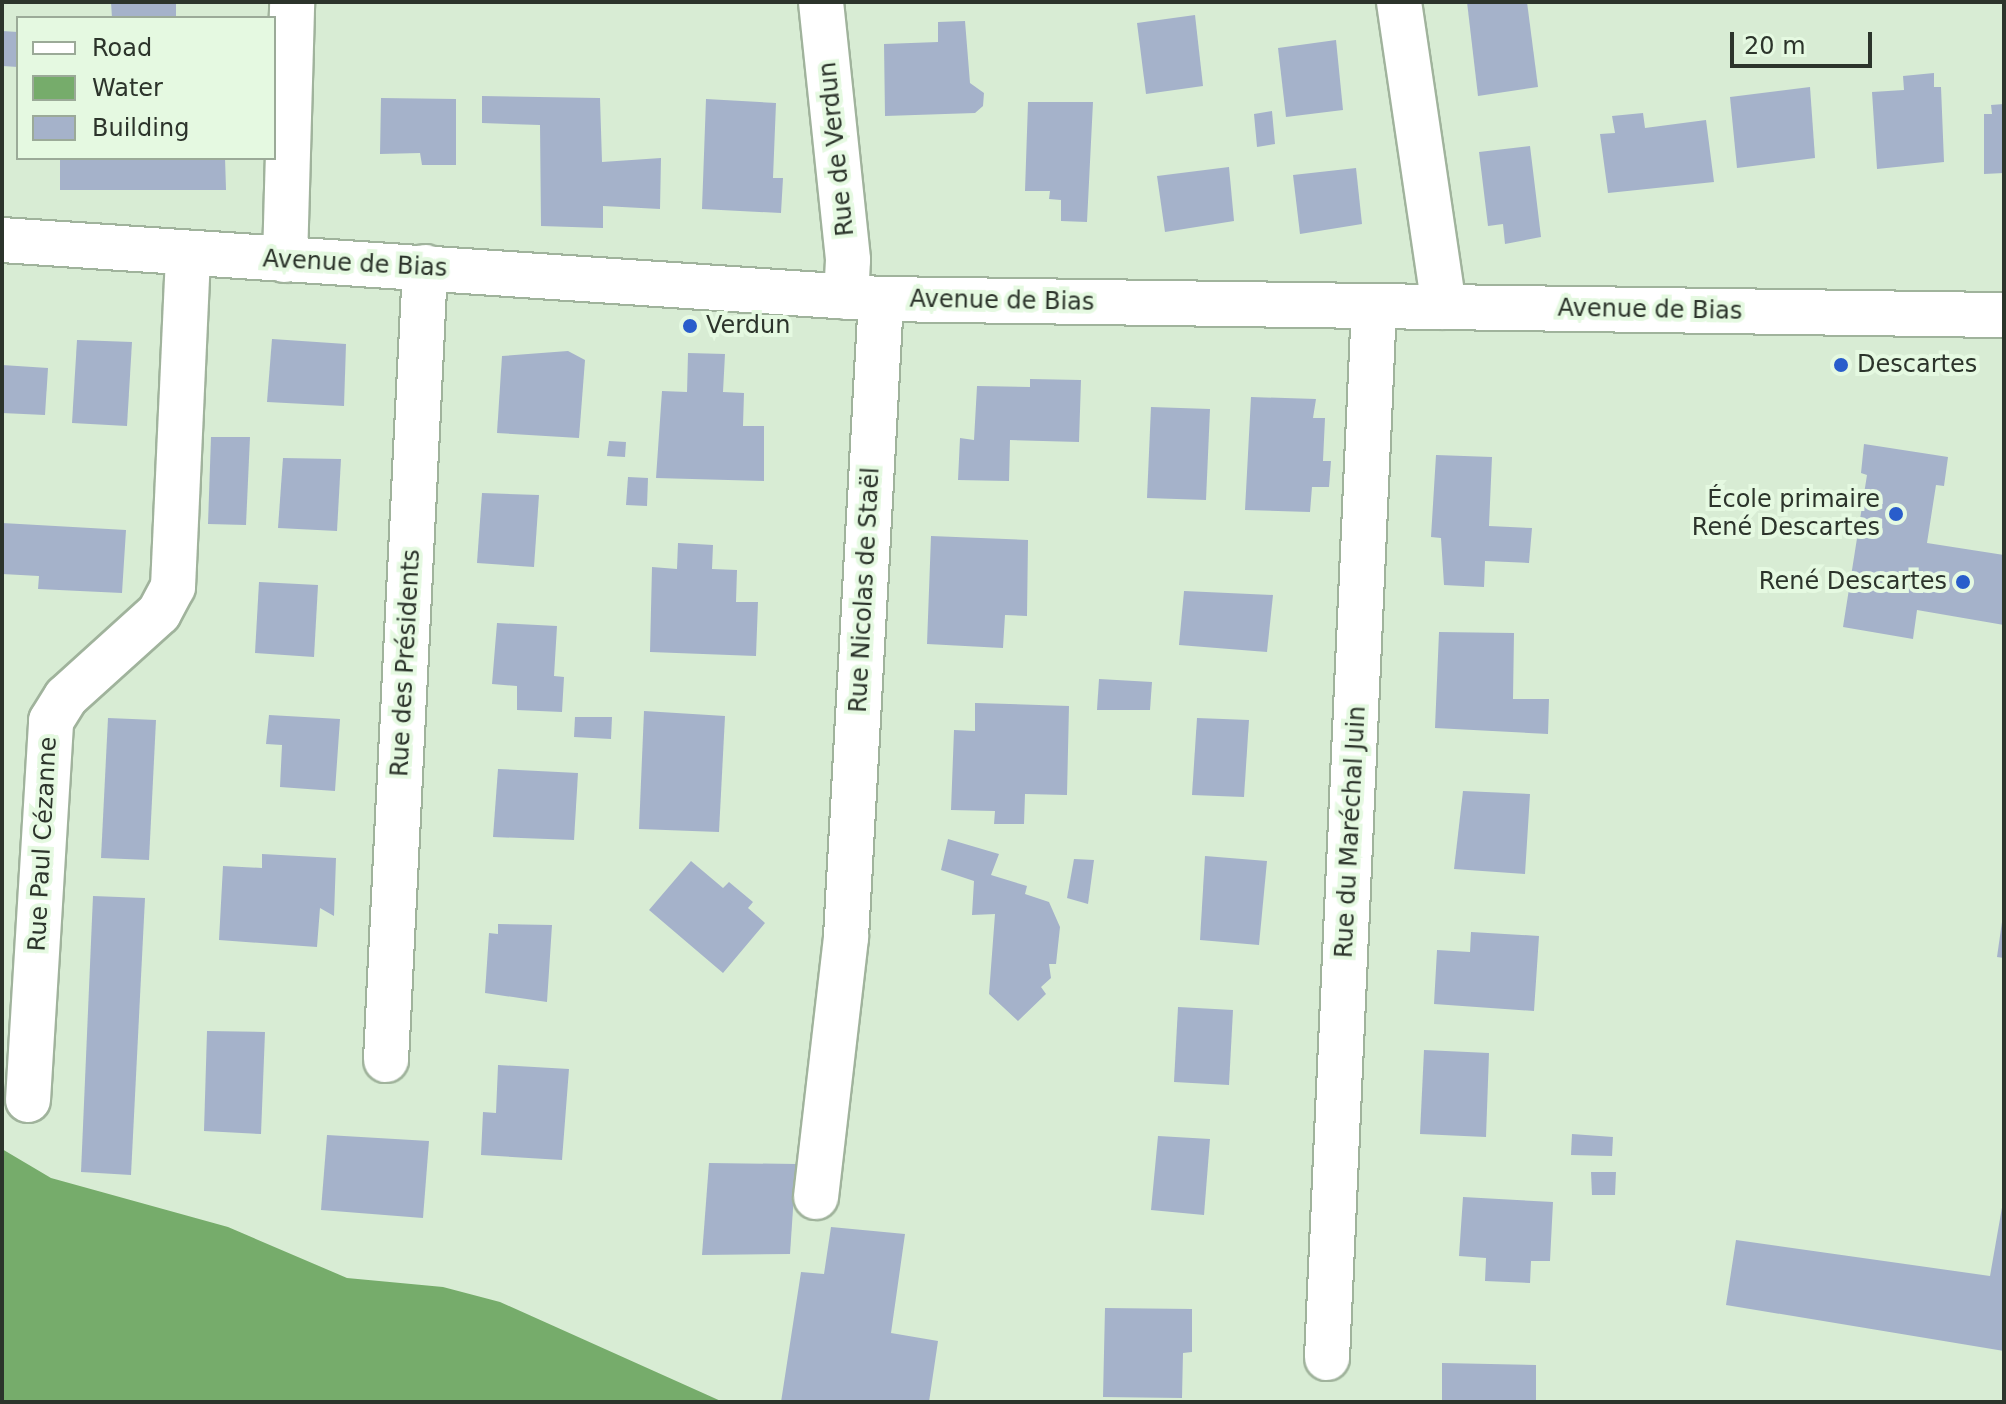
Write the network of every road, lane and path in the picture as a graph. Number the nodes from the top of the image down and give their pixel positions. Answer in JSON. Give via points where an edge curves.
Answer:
{"nodes":[{"id":1,"x":292,"y":2,"type":"edge"},
{"id":2,"x":821,"y":2,"type":"edge"},
{"id":3,"x":1399,"y":2,"type":"edge"},
{"id":4,"x":2,"y":240,"type":"edge"},
{"id":5,"x":188,"y":253,"type":"junction"},
{"id":6,"x":285,"y":260,"type":"junction"},
{"id":7,"x":425,"y":267,"type":"junction"},
{"id":8,"x":864,"y":298,"type":"junction"},
{"id":9,"x":1374,"y":306,"type":"junction"},
{"id":10,"x":1444,"y":307,"type":"junction"},
{"id":11,"x":2004,"y":315,"type":"edge"},
{"id":12,"x":386,"y":1060,"type":"dead end"},
{"id":13,"x":28,"y":1100,"type":"dead end"},
{"id":14,"x":816,"y":1197,"type":"dead end"},
{"id":15,"x":1327,"y":1358,"type":"dead end"}],
"edges":[{"from":1,"to":6,"type":"street"},
{"from":2,"to":8,"type":"street","name":"Rue de Verdun","via":[[848,260]]},
{"from":3,"to":10,"type":"street"},
{"from":4,"to":5,"type":"street","name":"Avenue de Bias"},
{"from":5,"to":6,"type":"street","name":"Avenue de Bias"},
{"from":5,"to":13,"type":"street","name":"Rue Paul Cézanne","via":[[173,587],[159,613],[66,697],[51,721]]},
{"from":6,"to":7,"type":"street","name":"Avenue de Bias"},
{"from":7,"to":8,"type":"street","name":"Avenue de Bias"},
{"from":7,"to":12,"type":"street","name":"Rue des Présidents"},
{"from":8,"to":9,"type":"street","name":"Avenue de Bias"},
{"from":8,"to":14,"type":"street","name":"Rue Nicolas de Staël","via":[[848,881]]},
{"from":9,"to":10,"type":"street","name":"Avenue de Bias"},
{"from":9,"to":15,"type":"street","name":"Rue du Maréchal Juin"},
{"from":10,"to":11,"type":"street","name":"Avenue de Bias"}]}
